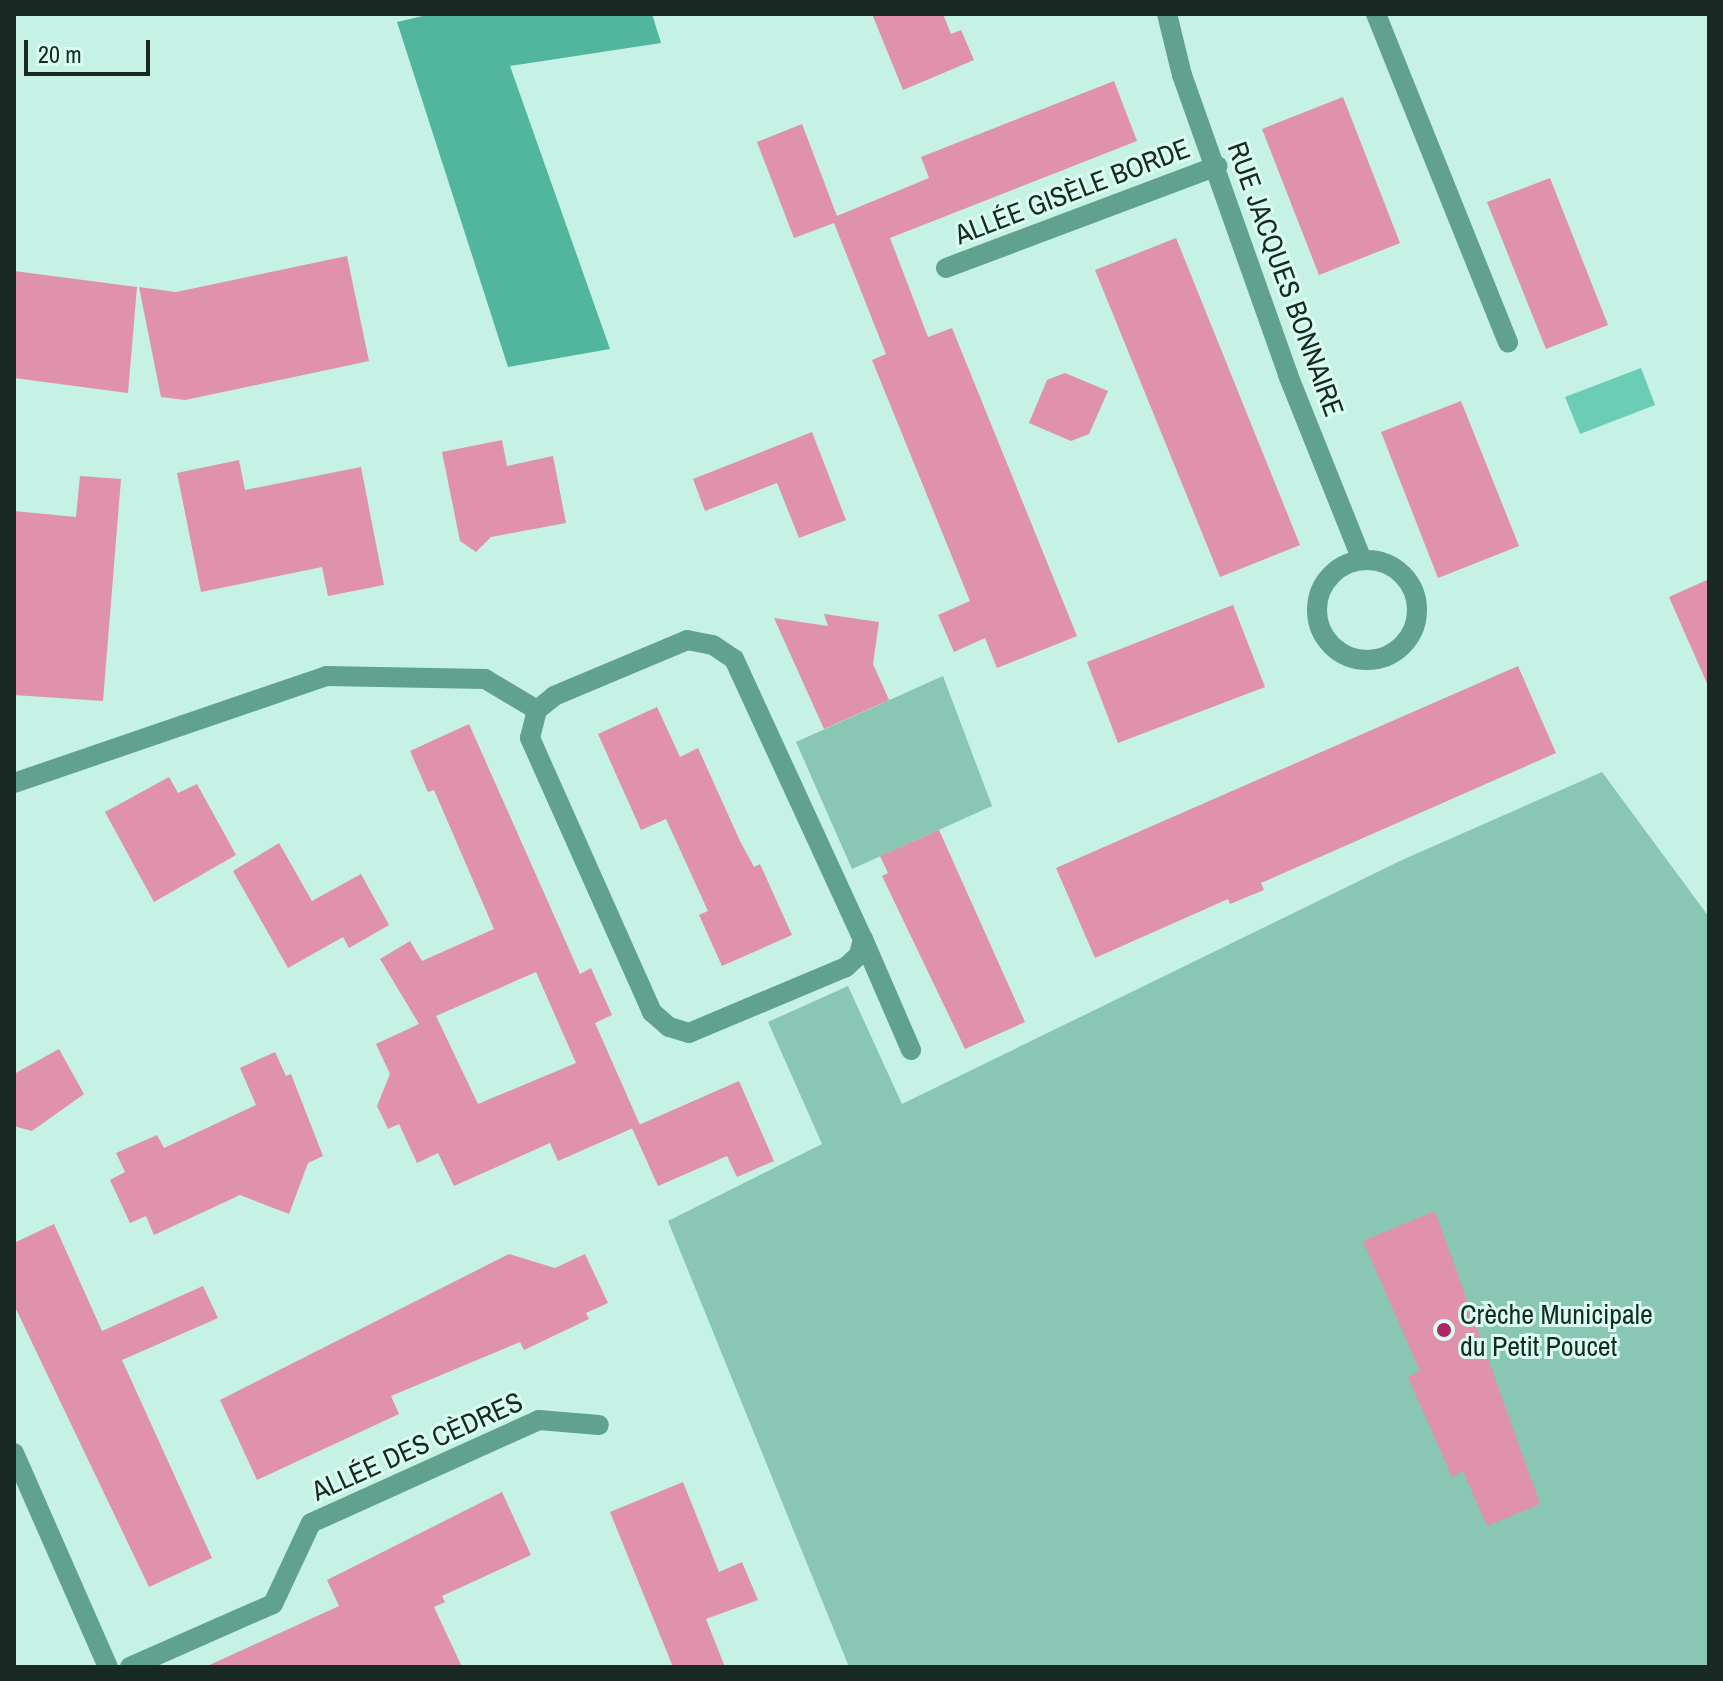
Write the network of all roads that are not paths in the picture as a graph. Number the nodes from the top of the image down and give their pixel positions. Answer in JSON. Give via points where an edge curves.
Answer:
{"nodes":[{"id":1,"x":1167,"y":14,"type":"edge"},
{"id":2,"x":1376,"y":14,"type":"edge"},
{"id":3,"x":1217,"y":166,"type":"junction"},
{"id":4,"x":946,"y":268,"type":"dead end"},
{"id":5,"x":1508,"y":342,"type":"dead end"},
{"id":6,"x":1362,"y":560,"type":"junction"},
{"id":7,"x":537,"y":710,"type":"junction"},
{"id":8,"x":14,"y":783,"type":"edge"},
{"id":9,"x":863,"y":939,"type":"junction"},
{"id":10,"x":911,"y":1050,"type":"dead end"},
{"id":11,"x":599,"y":1425,"type":"dead end"},
{"id":12,"x":14,"y":1453,"type":"edge"},
{"id":13,"x":108,"y":1667,"type":"edge"},
{"id":14,"x":130,"y":1667,"type":"edge"}],
"edges":[{"from":1,"to":3,"type":"street","name":"RUE JACQUES BONNAIRE","via":[[1182,75]]},
{"from":2,"to":5,"type":"street"},
{"from":3,"to":4,"type":"street","name":"ALLÉE GISÈLE BORDE"},
{"from":3,"to":6,"type":"street","name":"RUE JACQUES BONNAIRE","via":[[1288,375]]},
{"from":6,"to":6,"type":"street","via":[[1333,573],[1317,601],[1318,618],[1332,646],[1361,659],[1378,658],[1406,641],[1417,610],[1406,579],[1394,568]]},
{"from":7,"to":8,"type":"street","via":[[485,679],[326,676]]},
{"from":7,"to":9,"type":"street","via":[[554,696],[687,640],[713,645],[734,659]]},
{"from":7,"to":9,"type":"street","via":[[530,738],[652,1012],[669,1027],[689,1033],[846,967],[859,955]]},
{"from":9,"to":10,"type":"street"},
{"from":11,"to":14,"type":"street","name":"ALLÉE DES CÈDRES","via":[[539,1420],[311,1523],[273,1604]]},
{"from":12,"to":13,"type":"street"}]}
